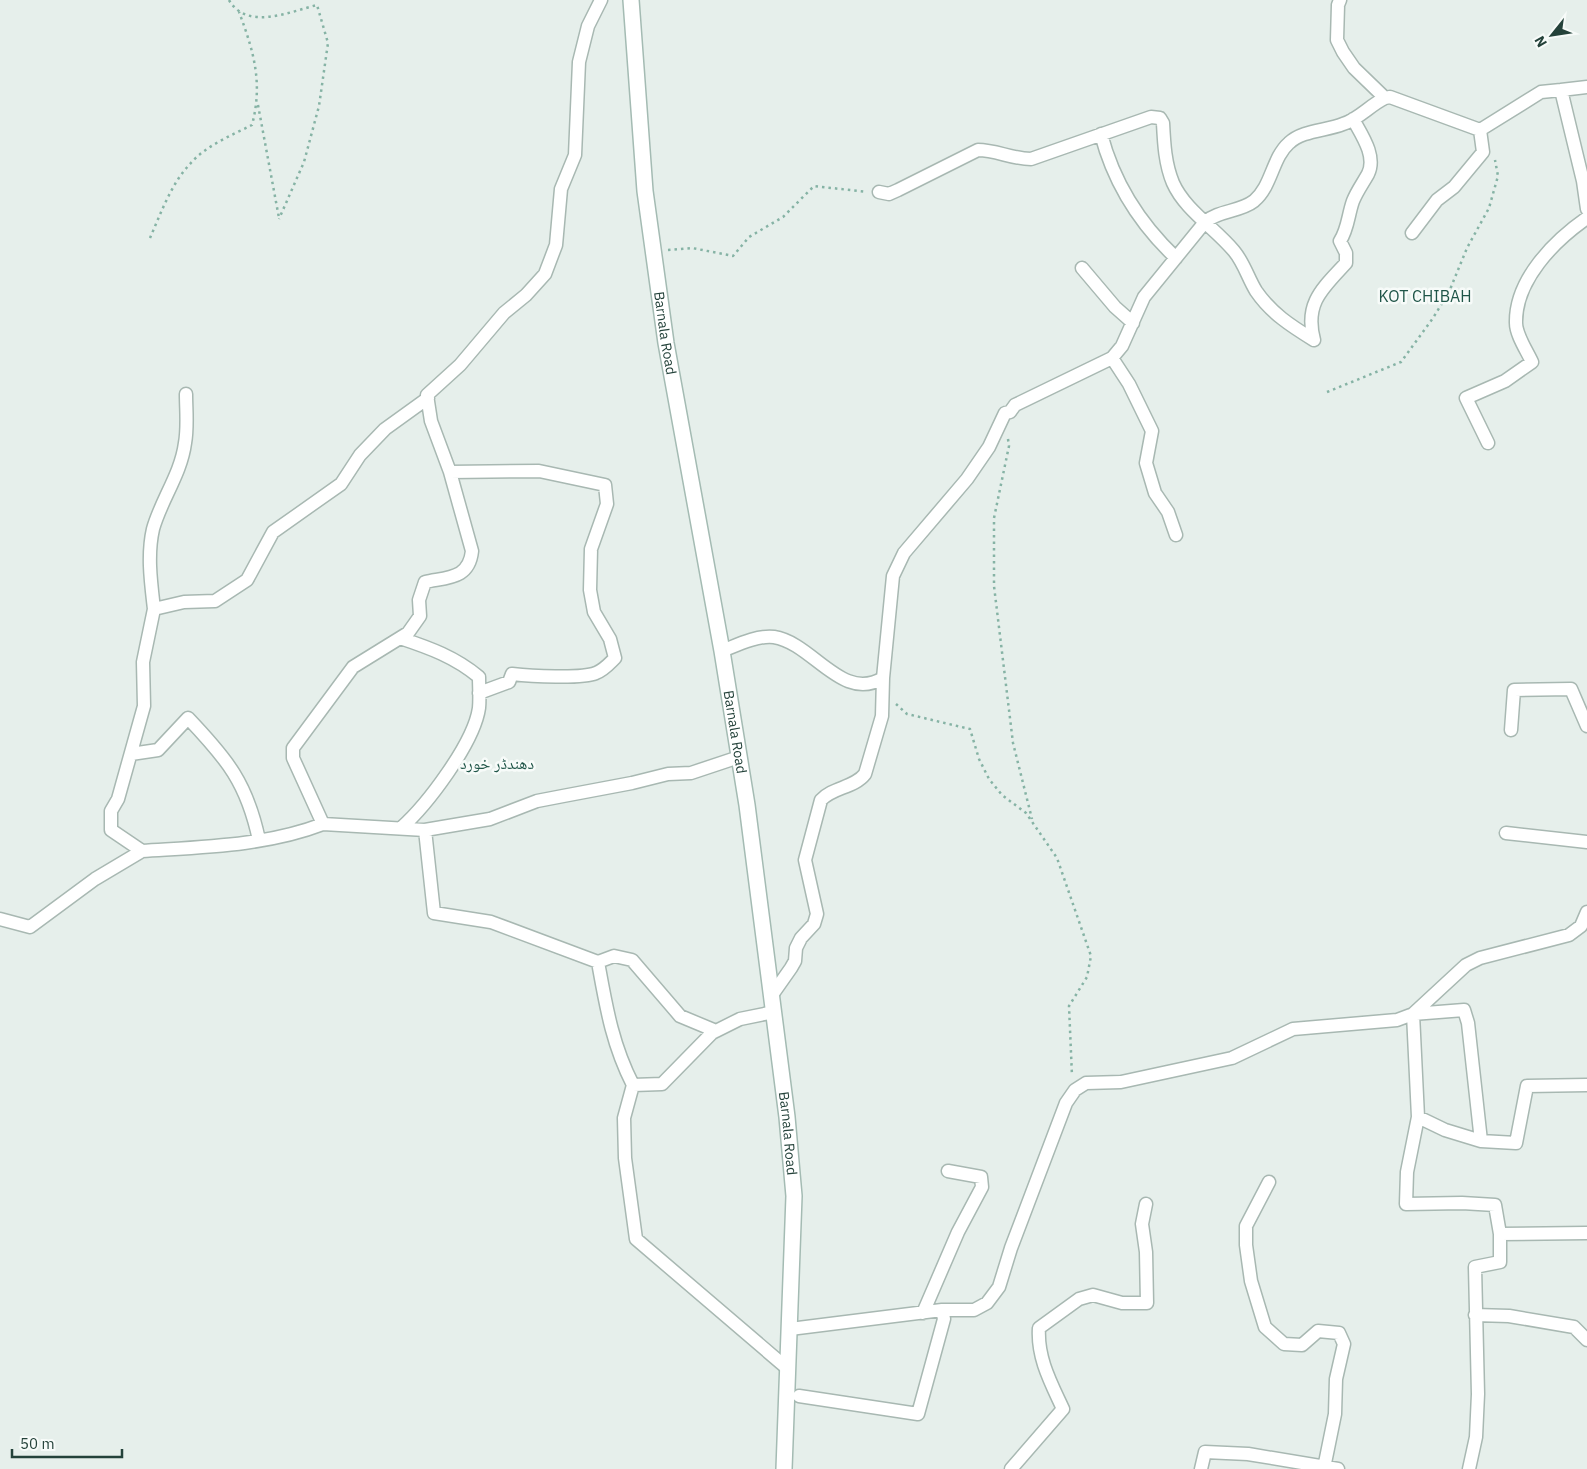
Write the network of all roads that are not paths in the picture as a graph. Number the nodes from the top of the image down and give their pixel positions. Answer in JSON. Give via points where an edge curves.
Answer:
{"nodes":[{"id":1,"x":601,"y":0,"type":"edge"},
{"id":2,"x":631,"y":0,"type":"edge"},
{"id":3,"x":1340,"y":0,"type":"edge"},
{"id":4,"x":1587,"y":87,"type":"edge"},
{"id":5,"x":1561,"y":90,"type":"junction"},
{"id":6,"x":1385,"y":98,"type":"junction"},
{"id":7,"x":1352,"y":119,"type":"junction"},
{"id":8,"x":1480,"y":130,"type":"junction"},
{"id":9,"x":1101,"y":134,"type":"junction"},
{"id":10,"x":878,"y":192,"type":"road end"},
{"id":11,"x":1587,"y":209,"type":"edge"},
{"id":12,"x":1587,"y":218,"type":"edge"},
{"id":13,"x":1205,"y":222,"type":"junction"},
{"id":14,"x":1412,"y":233,"type":"dead end"},
{"id":15,"x":1176,"y":258,"type":"junction"},
{"id":16,"x":1082,"y":268,"type":"dead end"},
{"id":17,"x":1133,"y":323,"type":"junction"},
{"id":18,"x":1112,"y":358,"type":"junction"},
{"id":19,"x":186,"y":394,"type":"dead end"},
{"id":20,"x":428,"y":398,"type":"junction"},
{"id":21,"x":1488,"y":443,"type":"dead end"},
{"id":22,"x":450,"y":472,"type":"junction"},
{"id":23,"x":1176,"y":535,"type":"dead end"},
{"id":24,"x":154,"y":609,"type":"junction"},
{"id":25,"x":400,"y":638,"type":"junction"},
{"id":26,"x":722,"y":650,"type":"junction"},
{"id":27,"x":883,"y":678,"type":"junction"},
{"id":28,"x":479,"y":693,"type":"junction"},
{"id":29,"x":1587,"y":726,"type":"edge"},
{"id":30,"x":1511,"y":730,"type":"dead end"},
{"id":31,"x":131,"y":754,"type":"junction"},
{"id":32,"x":739,"y":757,"type":"junction"},
{"id":33,"x":323,"y":824,"type":"junction"},
{"id":34,"x":401,"y":828,"type":"junction"},
{"id":35,"x":425,"y":830,"type":"junction"},
{"id":36,"x":1506,"y":833,"type":"dead end"},
{"id":37,"x":258,"y":840,"type":"junction"},
{"id":38,"x":1587,"y":842,"type":"edge"},
{"id":39,"x":142,"y":851,"type":"junction"},
{"id":40,"x":1587,"y":912,"type":"edge"},
{"id":41,"x":0,"y":919,"type":"edge"},
{"id":42,"x":598,"y":962,"type":"junction"},
{"id":43,"x":772,"y":995,"type":"junction"},
{"id":44,"x":774,"y":1012,"type":"junction"},
{"id":45,"x":1413,"y":1014,"type":"junction"},
{"id":46,"x":716,"y":1031,"type":"junction"},
{"id":47,"x":633,"y":1085,"type":"junction"},
{"id":48,"x":1587,"y":1085,"type":"edge"},
{"id":49,"x":1418,"y":1117,"type":"junction"},
{"id":50,"x":1481,"y":1142,"type":"junction"},
{"id":51,"x":948,"y":1171,"type":"dead end"},
{"id":52,"x":1269,"y":1182,"type":"dead end"},
{"id":53,"x":1146,"y":1204,"type":"dead end"},
{"id":54,"x":1587,"y":1233,"type":"edge"},
{"id":55,"x":1500,"y":1234,"type":"junction"},
{"id":56,"x":942,"y":1310,"type":"junction"},
{"id":57,"x":923,"y":1313,"type":"junction"},
{"id":58,"x":1475,"y":1315,"type":"junction"},
{"id":59,"x":790,"y":1328,"type":"junction"},
{"id":60,"x":1587,"y":1340,"type":"edge"},
{"id":61,"x":788,"y":1369,"type":"junction"},
{"id":62,"x":799,"y":1396,"type":"dead end"},
{"id":63,"x":1324,"y":1468,"type":"edge"},
{"id":64,"x":784,"y":1469,"type":"edge"},
{"id":65,"x":1012,"y":1469,"type":"edge"},
{"id":66,"x":1201,"y":1469,"type":"edge"},
{"id":67,"x":1338,"y":1469,"type":"edge"},
{"id":68,"x":1469,"y":1469,"type":"edge"}],
"edges":[{"from":1,"to":20,"type":"street","via":[[588,26],[579,62],[575,156],[561,189],[556,245],[545,274],[498,319],[460,364],[427,395]]},
{"from":2,"to":26,"type":"main road","name":"Barnala Road","via":[[645,191],[666,343]]},
{"from":3,"to":6,"type":"street","via":[[1337,40],[1354,68]]},
{"from":4,"to":5,"type":"street"},
{"from":5,"to":8,"type":"street","via":[[1541,92]]},
{"from":5,"to":11,"type":"street"},
{"from":6,"to":7,"type":"street"},
{"from":6,"to":8,"type":"street","via":[[1390,97]]},
{"from":7,"to":13,"type":"street","via":[[1290,142],[1280,153],[1254,201]]},
{"from":7,"to":13,"type":"street","via":[[1369,151],[1369,172],[1353,202],[1345,234],[1340,241],[1346,253],[1346,263],[1321,288],[1311,313],[1314,340],[1287,324],[1271,308],[1256,290],[1234,251]]},
{"from":8,"to":14,"type":"street","via":[[1483,152],[1454,187],[1437,200]]},
{"from":9,"to":10,"type":"street","via":[[1031,159],[978,150],[889,194]]},
{"from":9,"to":13,"type":"street","via":[[1152,117],[1160,118],[1174,184]]},
{"from":9,"to":15,"type":"street","via":[[1109,162],[1128,202],[1153,236]]},
{"from":12,"to":21,"type":"street","via":[[1571,229],[1532,272],[1521,297],[1516,325],[1532,362],[1505,381],[1466,398]]},
{"from":13,"to":15,"type":"street"},
{"from":15,"to":17,"type":"street","via":[[1144,297]]},
{"from":16,"to":17,"type":"street"},
{"from":17,"to":18,"type":"street"},
{"from":18,"to":23,"type":"street","via":[[1152,431],[1146,463],[1155,493],[1168,512]]},
{"from":18,"to":27,"type":"street","via":[[1005,413],[989,447],[967,479],[904,553],[893,576]]},
{"from":19,"to":24,"type":"street","via":[[185,444],[180,464],[160,509],[150,551]]},
{"from":20,"to":22,"type":"street","via":[[431,421]]},
{"from":20,"to":24,"type":"street","via":[[386,429],[360,456],[341,484],[273,532],[247,580],[215,601],[184,602]]},
{"from":22,"to":25,"type":"street","via":[[472,551],[470,563],[462,572],[425,582],[420,616],[408,634]]},
{"from":22,"to":28,"type":"street","via":[[539,471],[605,485],[607,504],[591,549],[590,590],[594,612],[610,639],[615,658],[594,674],[538,677],[512,674],[509,682]]},
{"from":24,"to":31,"type":"street","via":[[143,662],[144,706]]},
{"from":25,"to":28,"type":"street","via":[[438,650],[464,664],[479,677]]},
{"from":25,"to":33,"type":"street","via":[[353,667],[293,748],[292,758]]},
{"from":26,"to":27,"type":"street","via":[[772,637],[790,642],[839,677],[861,685]]},
{"from":26,"to":32,"type":"main road","name":"Barnala Road"},
{"from":27,"to":43,"type":"street","via":[[882,716],[865,774],[860,780],[827,793],[821,800],[805,860],[817,914],[814,924],[796,948],[796,961]]},
{"from":28,"to":34,"type":"street","via":[[479,708],[466,743],[433,793]]},
{"from":29,"to":30,"type":"street","via":[[1571,689],[1514,690]]},
{"from":31,"to":37,"type":"street","via":[[158,750],[188,718],[234,770],[253,814]]},
{"from":31,"to":39,"type":"street","via":[[118,799],[111,811],[111,830]]},
{"from":32,"to":35,"type":"street","via":[[691,773],[668,774],[546,800],[490,819]]},
{"from":32,"to":43,"type":"main road","name":"Barnala Road"},
{"from":33,"to":34,"type":"street"},
{"from":33,"to":37,"type":"street"},
{"from":34,"to":35,"type":"street"},
{"from":35,"to":42,"type":"street","via":[[434,913],[491,922]]},
{"from":36,"to":38,"type":"street"},
{"from":37,"to":39,"type":"street","via":[[220,847]]},
{"from":39,"to":41,"type":"street","via":[[95,879],[30,927]]},
{"from":40,"to":45,"type":"street","via":[[1581,926],[1569,935],[1480,958],[1466,965]]},
{"from":42,"to":46,"type":"street","via":[[614,956],[632,960],[680,1016]]},
{"from":42,"to":47,"type":"street","via":[[619,1058]]},
{"from":43,"to":44,"type":"main road","name":"Barnala Road"},
{"from":44,"to":46,"type":"street","via":[[740,1019]]},
{"from":44,"to":59,"type":"main road","name":"Barnala Road","via":[[788,1117],[794,1196]]},
{"from":45,"to":49,"type":"street"},
{"from":45,"to":50,"type":"street","via":[[1464,1010]]},
{"from":45,"to":56,"type":"street","via":[[1397,1020],[1294,1029],[1232,1058],[1121,1082],[1086,1083],[1075,1090],[1066,1103],[999,1287],[987,1303],[974,1310]]},
{"from":46,"to":47,"type":"street","via":[[662,1084]]},
{"from":47,"to":61,"type":"street","via":[[624,1118],[625,1158],[636,1239]]},
{"from":48,"to":50,"type":"street","via":[[1527,1086],[1516,1143]]},
{"from":49,"to":50,"type":"street"},
{"from":49,"to":55,"type":"street","via":[[1407,1172],[1406,1204],[1495,1206]]},
{"from":51,"to":57,"type":"street","via":[[981,1177],[982,1188],[958,1232]]},
{"from":52,"to":63,"type":"street","via":[[1246,1226],[1251,1281],[1265,1327],[1284,1344],[1302,1345],[1318,1331],[1339,1334],[1344,1344]]},
{"from":53,"to":65,"type":"street","via":[[1142,1224],[1147,1303],[1122,1304],[1093,1295],[1079,1299],[1038,1328],[1042,1364],[1063,1409]]},
{"from":54,"to":55,"type":"street"},
{"from":55,"to":58,"type":"street","via":[[1500,1262],[1475,1267]]},
{"from":56,"to":57,"type":"street"},
{"from":56,"to":62,"type":"street","via":[[944,1320],[918,1414]]},
{"from":57,"to":59,"type":"street"},
{"from":58,"to":60,"type":"street","via":[[1509,1316],[1574,1327]]},
{"from":58,"to":68,"type":"street","via":[[1478,1394],[1476,1437]]},
{"from":59,"to":61,"type":"main road","name":"Barnala Road"},
{"from":61,"to":64,"type":"main road","name":"Barnala Road"},
{"from":63,"to":66,"type":"street","via":[[1248,1454],[1205,1452]]},
{"from":63,"to":67,"type":"street"}]}
